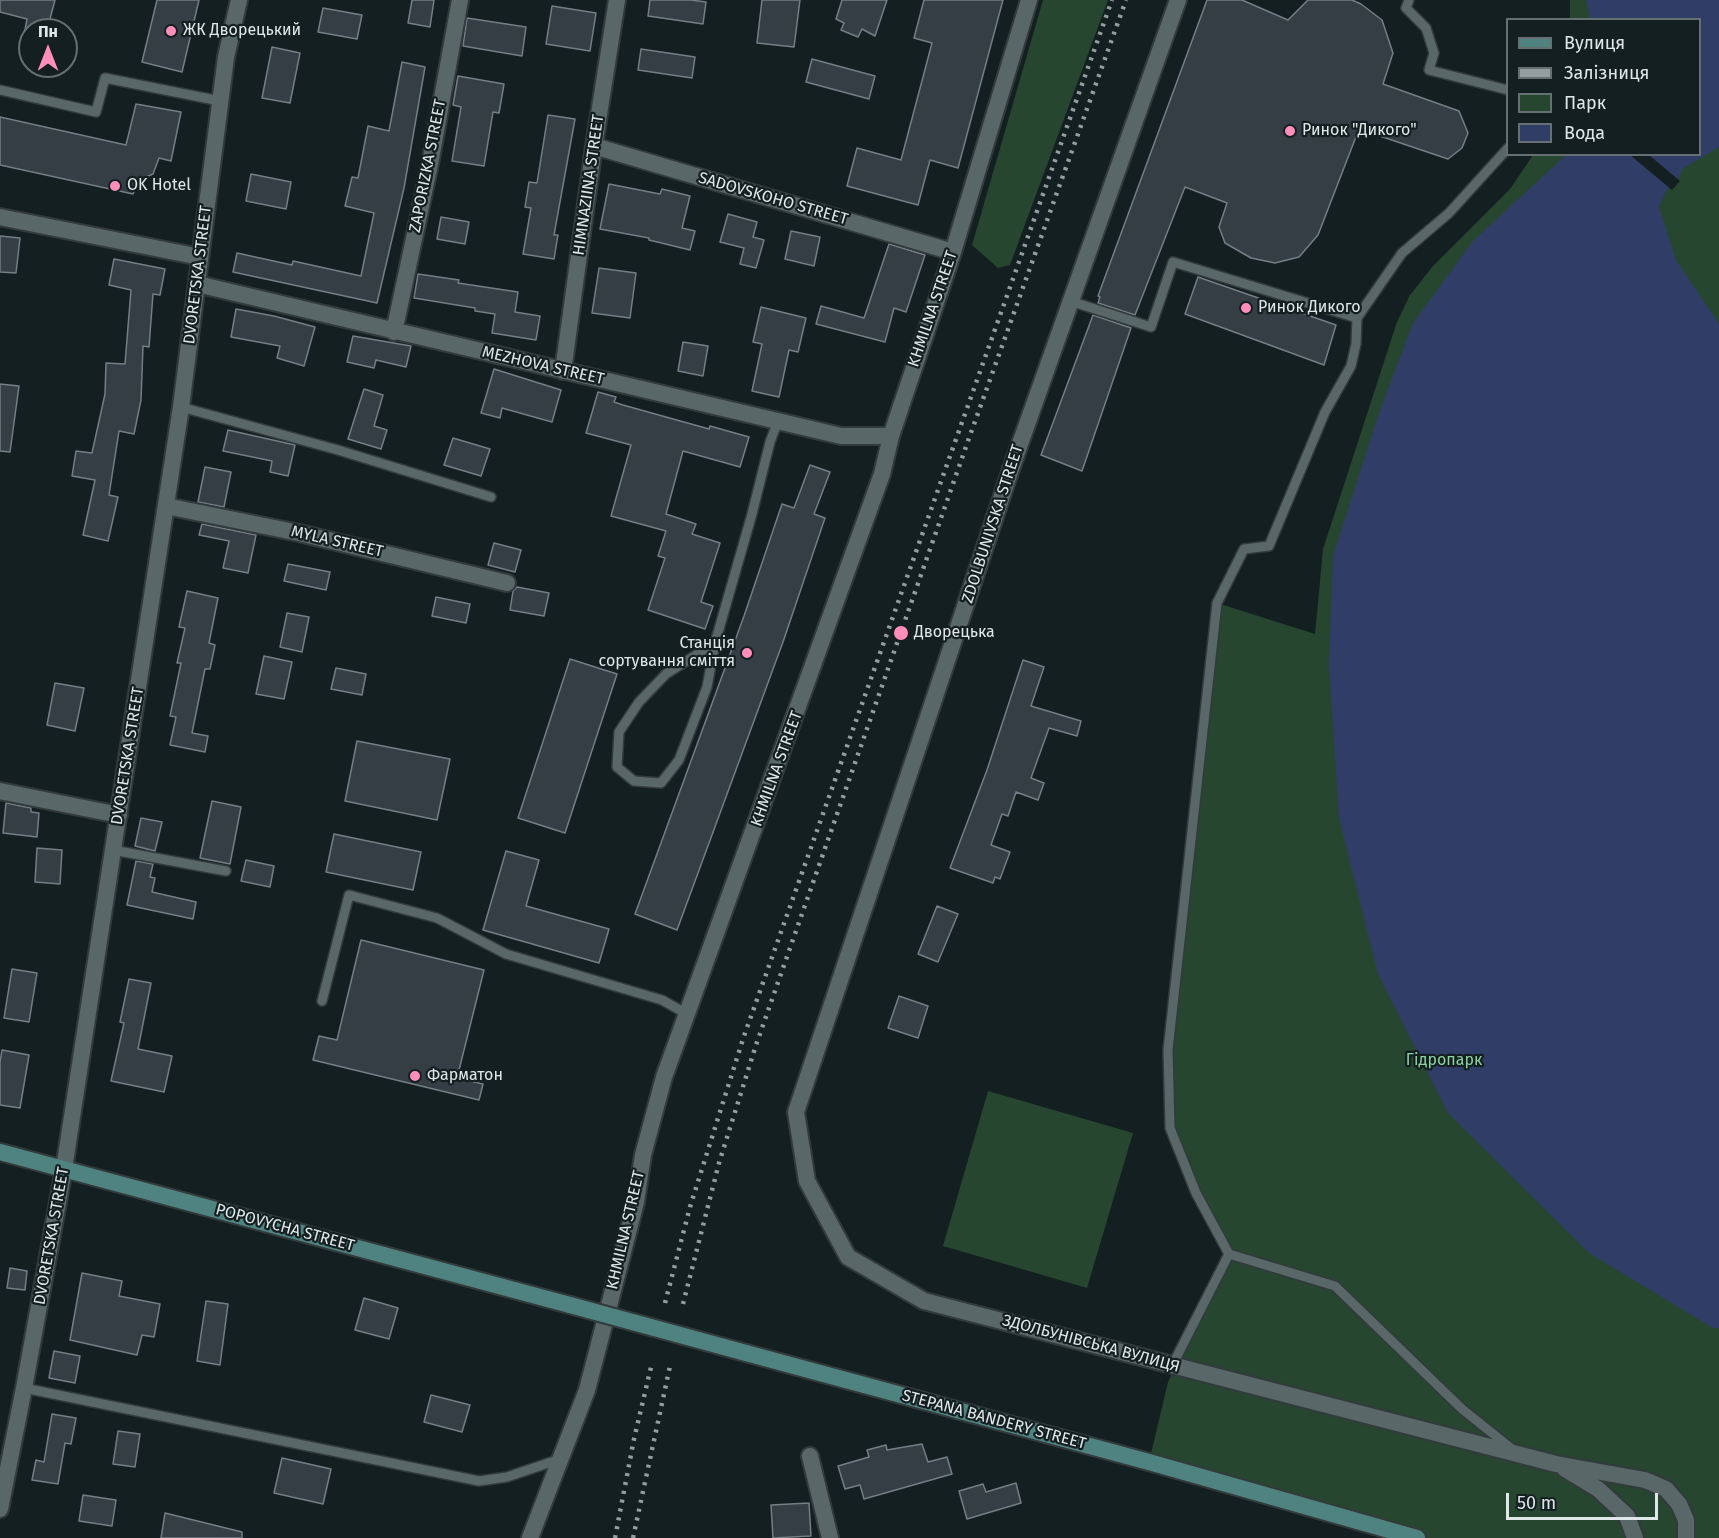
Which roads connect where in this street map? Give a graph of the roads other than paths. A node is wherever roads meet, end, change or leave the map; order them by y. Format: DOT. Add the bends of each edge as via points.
graph roads {
  1 [pos="239,0"];
  2 [pos="460,0"];
  3 [pos="617,0"];
  4 [pos="1029,0"];
  5 [pos="1178,0"];
  6 [pos="1409,0"];
  7 [pos="1506,89"];
  8 [pos="0,90"];
  9 [pos="220,101"];
  10 [pos="594,146"];
  11 [pos="1506,150"];
  12 [pos="0,217"];
  13 [pos="953,252"];
  14 [pos="200,257"];
  15 [pos="198,284"];
  16 [pos="1070,301"];
  17 [pos="1357,318"];
  18 [pos="394,332"];
  19 [pos="563,371"];
  20 [pos="181,407"];
  21 [pos="778,422"];
  22 [pos="891,436"];
  23 [pos="491,497"];
  24 [pos="166,506"];
  25 [pos="507,583"];
  26 [pos="715,643"];
  27 [pos="0,791"];
  28 [pos="119,815"];
  29 [pos="113,850"];
  30 [pos="226,872"];
  31 [pos="322,1001"];
  32 [pos="687,1014"];
  33 [pos="0,1152"];
  34 [pos="64,1169"];
  35 [pos="1229,1254"];
  36 [pos="570,1305"];
  37 [pos="1172,1365"];
  38 [pos="24,1388"];
  39 [pos="1519,1455"];
  40 [pos="810,1456"];
  41 [pos="560,1459"];
  42 [pos="1556,1464"];
  43 [pos="0,1509"];
  44 [pos="530,1538"];
  45 [pos="830,1538"];
  46 [pos="1417,1538"];
  47 [pos="1635,1538"];
  48 [pos="1686,1538"];
  1 -- 9 [label="street, DVORETSKA STREET"];
  2 -- 18 [label="street, ZAPORIZKA STREET"];
  3 -- 10 [label="street, HIMNAZIINA STREET"];
  4 -- 13 [label="street, KHMILNA STREET"];
  5 -- 16 [label="street, ZDOLBUNIVSKA STREET"];
  6 -- 7 [label="lane" via="1406,8 1426,28 1434,53 1429,70"];
  8 -- 9 [label="lane" via="96,112 105,78"];
  9 -- 14 [label="street, DVORETSKA STREET"];
  10 -- 13 [label="street, SADOVSKOHO STREET"];
  10 -- 19 [label="street, HIMNAZIINA STREET"];
  11 -- 17 [label="lane" via="1449,213 1402,253"];
  12 -- 14 [label="street"];
  13 -- 22 [label="street, KHMILNA STREET"];
  14 -- 15 [label="street, DVORETSKA STREET"];
  15 -- 18 [label="street, MEZHOVA STREET"];
  15 -- 20 [label="street, DVORETSKA STREET"];
  16 -- 17 [label="lane" via="1151,327 1173,262"];
  16 -- 37 [label="street, ZDOLBUNIVSKA STREET" via="796,1112 807,1181 848,1257 924,1301"];
  17 -- 35 [label="lane" via="1351,366 1325,412 1269,546 1244,549 1217,603 1168,1062 1170,1128 1196,1193"];
  18 -- 19 [label="street, MEZHOVA STREET"];
  19 -- 21 [label="street, MEZHOVA STREET"];
  20 -- 23 [label="lane"];
  20 -- 24 [label="street, DVORETSKA STREET"];
  21 -- 22 [label="street, MEZHOVA STREET" via="841,436"];
  21 -- 26 [label="lane"];
  22 -- 32 [label="street, KHMILNA STREET" via="878,485"];
  24 -- 25 [label="street, MYLA STREET"];
  24 -- 28 [label="street, DVORETSKA STREET"];
  26 -- 26 [label="lane" via="666,674 639,702 619,732 617,767 634,781 661,783 679,760 707,687"];
  27 -- 28 [label="street"];
  28 -- 29 [label="street, DVORETSKA STREET"];
  29 -- 30 [label="lane"];
  29 -- 34 [label="street, DVORETSKA STREET"];
  31 -- 32 [label="lane" via="349,895 437,918 506,954 662,1000"];
  32 -- 41 [label="street, KHMILNA STREET" via="646,1144 636,1202 587,1389"];
  33 -- 34 [label="main road, POPOVYCHA STREET"];
  34 -- 36 [label="main road, POPOVYCHA STREET"];
  34 -- 38 [label="street, DVORETSKA STREET"];
  35 -- 37 [label="lane"];
  35 -- 39 [label="lane" via="1335,1286 1462,1410"];
  36 -- 46 [label="main road, STEPANA BANDERY STREET, bridge"];
  37 -- 39 [label="street, ЗДОЛБУНІВСЬКА ВУЛИЦЯ"];
  38 -- 41 [label="lane" via="479,1480 507,1478"];
  38 -- 43 [label="street, DVORETSKA STREET"];
  39 -- 42 [label="street, ЗДОЛБУНІВСЬКА ВУЛИЦЯ"];
  40 -- 45 [label="street"];
  41 -- 44 [label="street, KHMILNA STREET"];
  42 -- 47 [label="street, ЗДОЛБУНІВСЬКА ВУЛИЦЯ" via="1598,1489 1627,1516"];
  42 -- 48 [label="street, ЗДОЛБУНІВСЬКА ВУЛИЦЯ" via="1645,1480 1666,1489 1686,1520"];
}
